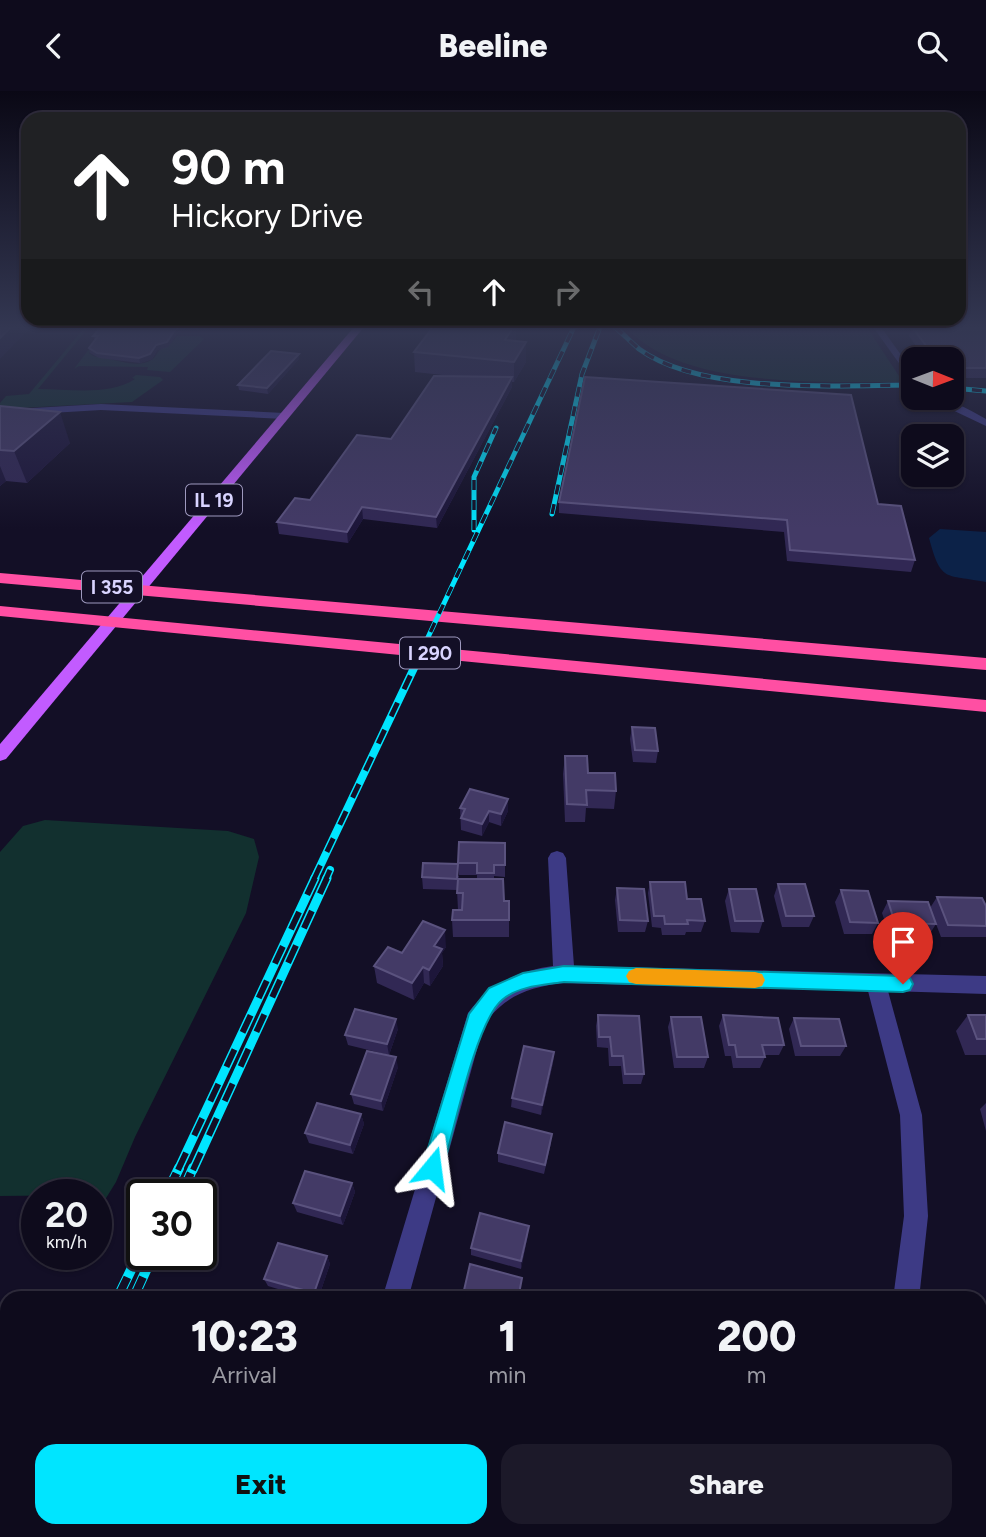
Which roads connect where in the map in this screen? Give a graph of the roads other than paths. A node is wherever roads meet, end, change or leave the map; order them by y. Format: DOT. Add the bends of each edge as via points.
graph roads {
  1 [pos="302,394"];
  2 [pos="962,410"];
  3 [pos="0,413"];
  4 [pos="284,416"];
  5 [pos="986,423"];
  6 [pos="0,566"];
  7 [pos="0,578"];
  8 [pos="225,596"];
  9 [pos="0,611"];
  10 [pos="986,664"];
  11 [pos="861,694"];
  12 [pos="986,706"];
  13 [pos="986,714"];
  14 [pos="0,755"];
  15 [pos="558,858"];
  16 [pos="564,974"];
  17 [pos="876,984"];
  18 [pos="986,985"];
  19 [pos="397,1291"];
  20 [pos="907,1291"];
  1 -- 4 [label="main road, IL 19"];
  2 -- 5 [label="street"];
  3 -- 4 [label="street" via="101,407"];
  4 -- 14 [label="main road, IL 19"];
  6 -- 8 [label="highway, I 290"];
  7 -- 8 [label="highway, I 355"];
  8 -- 10 [label="highway, I 290"];
  9 -- 11 [label="highway, I 290"];
  11 -- 12 [label="highway, I 290"];
  11 -- 13 [label="highway"];
  15 -- 16 [label="street"];
  16 -- 17 [label="street"];
  16 -- 19 [label="street" via="533,978 507,988 486,1004 475,1020"];
  17 -- 18 [label="street"];
  17 -- 20 [label="street" via="911,1115 916,1216"];
}
